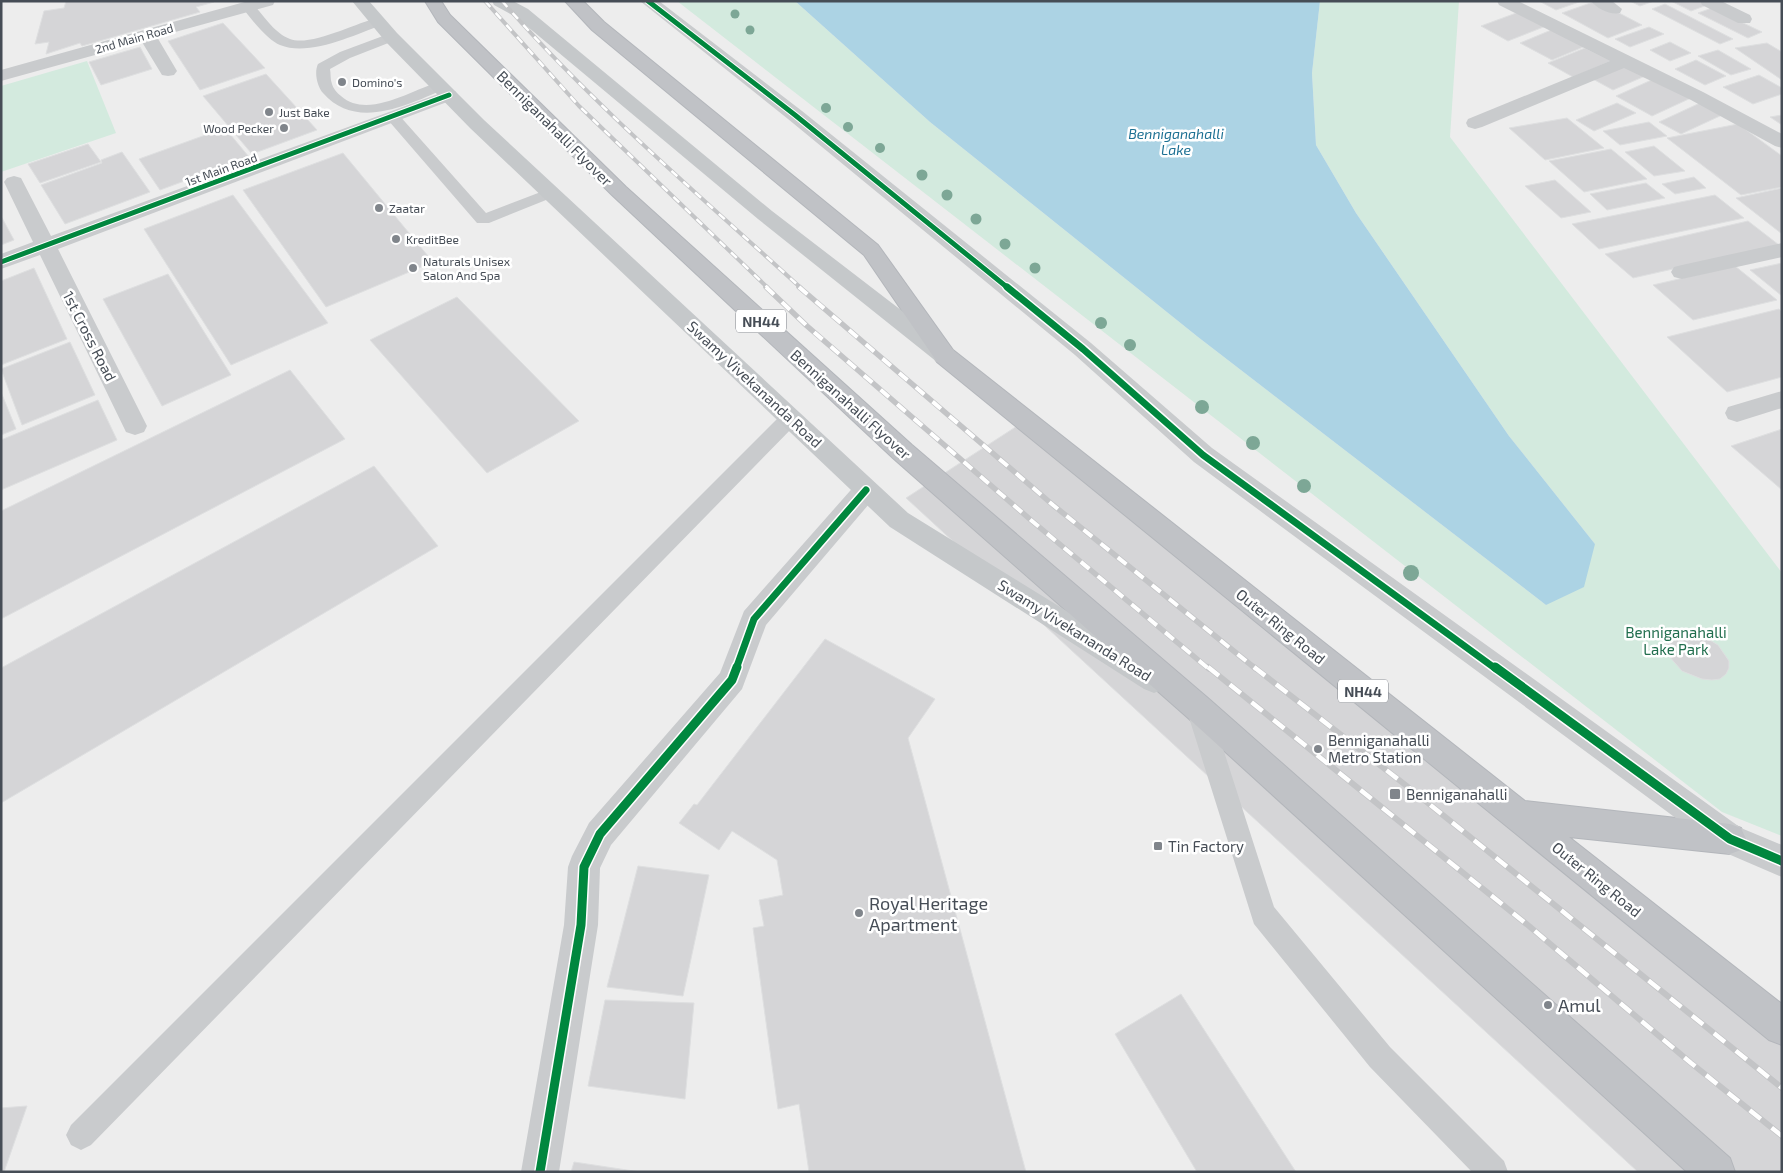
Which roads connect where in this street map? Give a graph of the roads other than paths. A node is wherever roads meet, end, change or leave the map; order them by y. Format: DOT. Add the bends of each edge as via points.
graph roads {
  1 [pos="267,1"];
  2 [pos="360,1"];
  3 [pos="433,1"];
  4 [pos="500,1"];
  5 [pos="573,1"];
  6 [pos="648,1"];
  7 [pos="1505,1"];
  8 [pos="1599,1"];
  9 [pos="1708,1"];
  10 [pos="248,7"];
  11 [pos="1614,9"];
  12 [pos="1744,19"];
  13 [pos="384,29"];
  14 [pos="146,34"];
  15 [pos="1624,61"];
  16 [pos="168,71"];
  17 [pos="1,76"];
  18 [pos="444,90"];
  19 [pos="393,117"];
  20 [pos="1475,123"];
  21 [pos="1782,142"];
  22 [pos="14,182"];
  23 [pos="551,193"];
  24 [pos="45,246"];
  25 [pos="1782,250"];
  26 [pos="1,262"];
  27 [pos="1682,272"];
  28 [pos="945,356"];
  29 [pos="1782,399"];
  30 [pos="1738,413"];
  31 [pos="791,417"];
  32 [pos="135,426"];
  33 [pos="866,490"];
  34 [pos="1198,708"];
  35 [pos="1520,816"];
  36 [pos="1730,839"];
  37 [pos="1782,862"];
  38 [pos="1782,1027"];
  39 [pos="81,1135"];
  40 [pos="540,1172"];
  41 [pos="1493,1172"];
  42 [pos="1716,1172"];
  1 -- 10 [label="street, 2nd Main Road"];
  2 -- 13 [label="main road, Swamy Vivekananda Road"];
  3 -- 34 [label="highway, Benniganahalli Flyover / NH44" via="444,18 619,191 903,452"];
  4 -- 28 [label="main road" via="522,13 765,215"];
  5 -- 28 [label="highway, NH44" via="598,26 870,250"];
  6 -- 36 [label="street" via="795,115 1083,349 1203,456"];
  7 -- 15 [label="street"];
  8 -- 11 [label="street"];
  9 -- 12 [label="street"];
  10 -- 13 [label="lane" via="284,42 303,44"];
  10 -- 14 [label="street, 2nd Main Road"];
  13 -- 18 [label="main road, Swamy Vivekananda Road"];
  13 -- 18 [label="lane" via="323,67 324,87 339,102 358,108 382,108"];
  14 -- 16 [label="street"];
  14 -- 17 [label="street, 2nd Main Road"];
  15 -- 20 [label="street"];
  15 -- 21 [label="street"];
  18 -- 19 [label="street, 1st Main Road"];
  18 -- 23 [label="main road, Swamy Vivekananda Road"];
  19 -- 23 [label="lane" via="483,220"];
  19 -- 24 [label="street, 1st Main Road"];
  22 -- 24 [label="street, 1st Cross Road"];
  23 -- 31 [label="main road, Swamy Vivekananda Road"];
  24 -- 26 [label="street, 1st Main Road"];
  24 -- 32 [label="street, 1st Cross Road"];
  25 -- 27 [label="street"];
  28 -- 35 [label="highway, Outer Ring Road / NH44"];
  29 -- 30 [label="street"];
  31 -- 33 [label="main road, Swamy Vivekananda Road"];
  31 -- 39 [label="lane"];
  33 -- 34 [label="main road, Swamy Vivekananda Road" via="899,520"];
  33 -- 40 [label="street" via="754,619 732,680 600,834 584,867 582,925"];
  34 -- 41 [label="lane" via="1263,915 1380,1057"];
  34 -- 42 [label="highway, NH44"];
  35 -- 36 [label="highway"];
  35 -- 38 [label="highway, Outer Ring Road / NH44"];
  36 -- 37 [label="street"];
}
